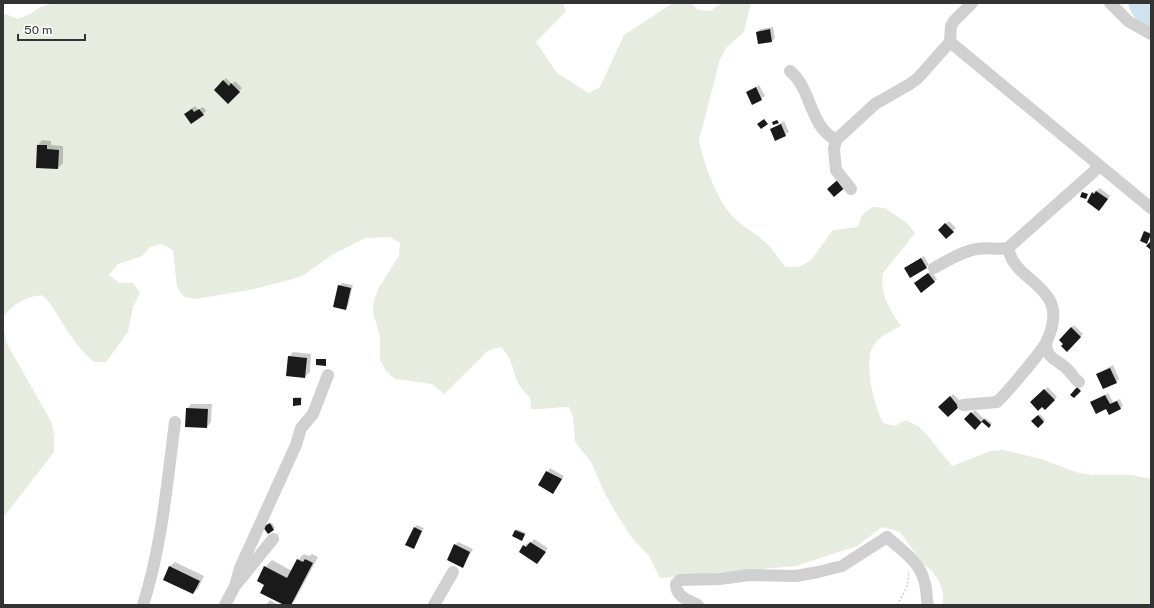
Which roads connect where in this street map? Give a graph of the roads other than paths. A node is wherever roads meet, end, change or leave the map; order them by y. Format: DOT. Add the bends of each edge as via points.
graph roads {
  1 [pos="972,3"];
  2 [pos="1110,3"];
  3 [pos="1151,34"];
  4 [pos="950,42"];
  5 [pos="790,71"];
  6 [pos="836,140"];
  7 [pos="1100,166"];
  8 [pos="851,188"];
  9 [pos="1151,208"];
  10 [pos="1008,248"];
  11 [pos="934,268"];
  12 [pos="1046,343"];
  13 [pos="328,375"];
  14 [pos="1079,382"];
  15 [pos="963,406"];
  16 [pos="175,422"];
  17 [pos="274,539"];
  18 [pos="453,572"];
  19 [pos="234,586"];
  20 [pos="143,605"];
  21 [pos="225,605"];
  22 [pos="434,605"];
  23 [pos="698,605"];
  24 [pos="928,605"];
  1 -- 4 [label="street" via="951,26"];
  2 -- 3 [label="street" via="1128,21"];
  4 -- 6 [label="street" via="918,78 867,110"];
  4 -- 7 [label="street"];
  5 -- 6 [label="street" via="801,86 820,125"];
  6 -- 8 [label="street" via="836,170"];
  7 -- 9 [label="street"];
  7 -- 10 [label="street"];
  10 -- 11 [label="street" via="970,251"];
  10 -- 12 [label="street" via="1013,264 1049,298 1053,306 1054,313"];
  12 -- 14 [label="street" via="1049,356 1069,370"];
  12 -- 15 [label="street" via="997,402"];
  13 -- 19 [label="street" via="313,414 301,428 296,445"];
  16 -- 20 [label="street" via="164,505"];
  17 -- 19 [label="street"];
  18 -- 22 [label="street"];
  19 -- 21 [label="street"];
  23 -- 24 [label="street" via="680,596 676,590 676,584 680,580 749,575 796,576 818,572 842,566 887,538 919,567 925,580"];
}
